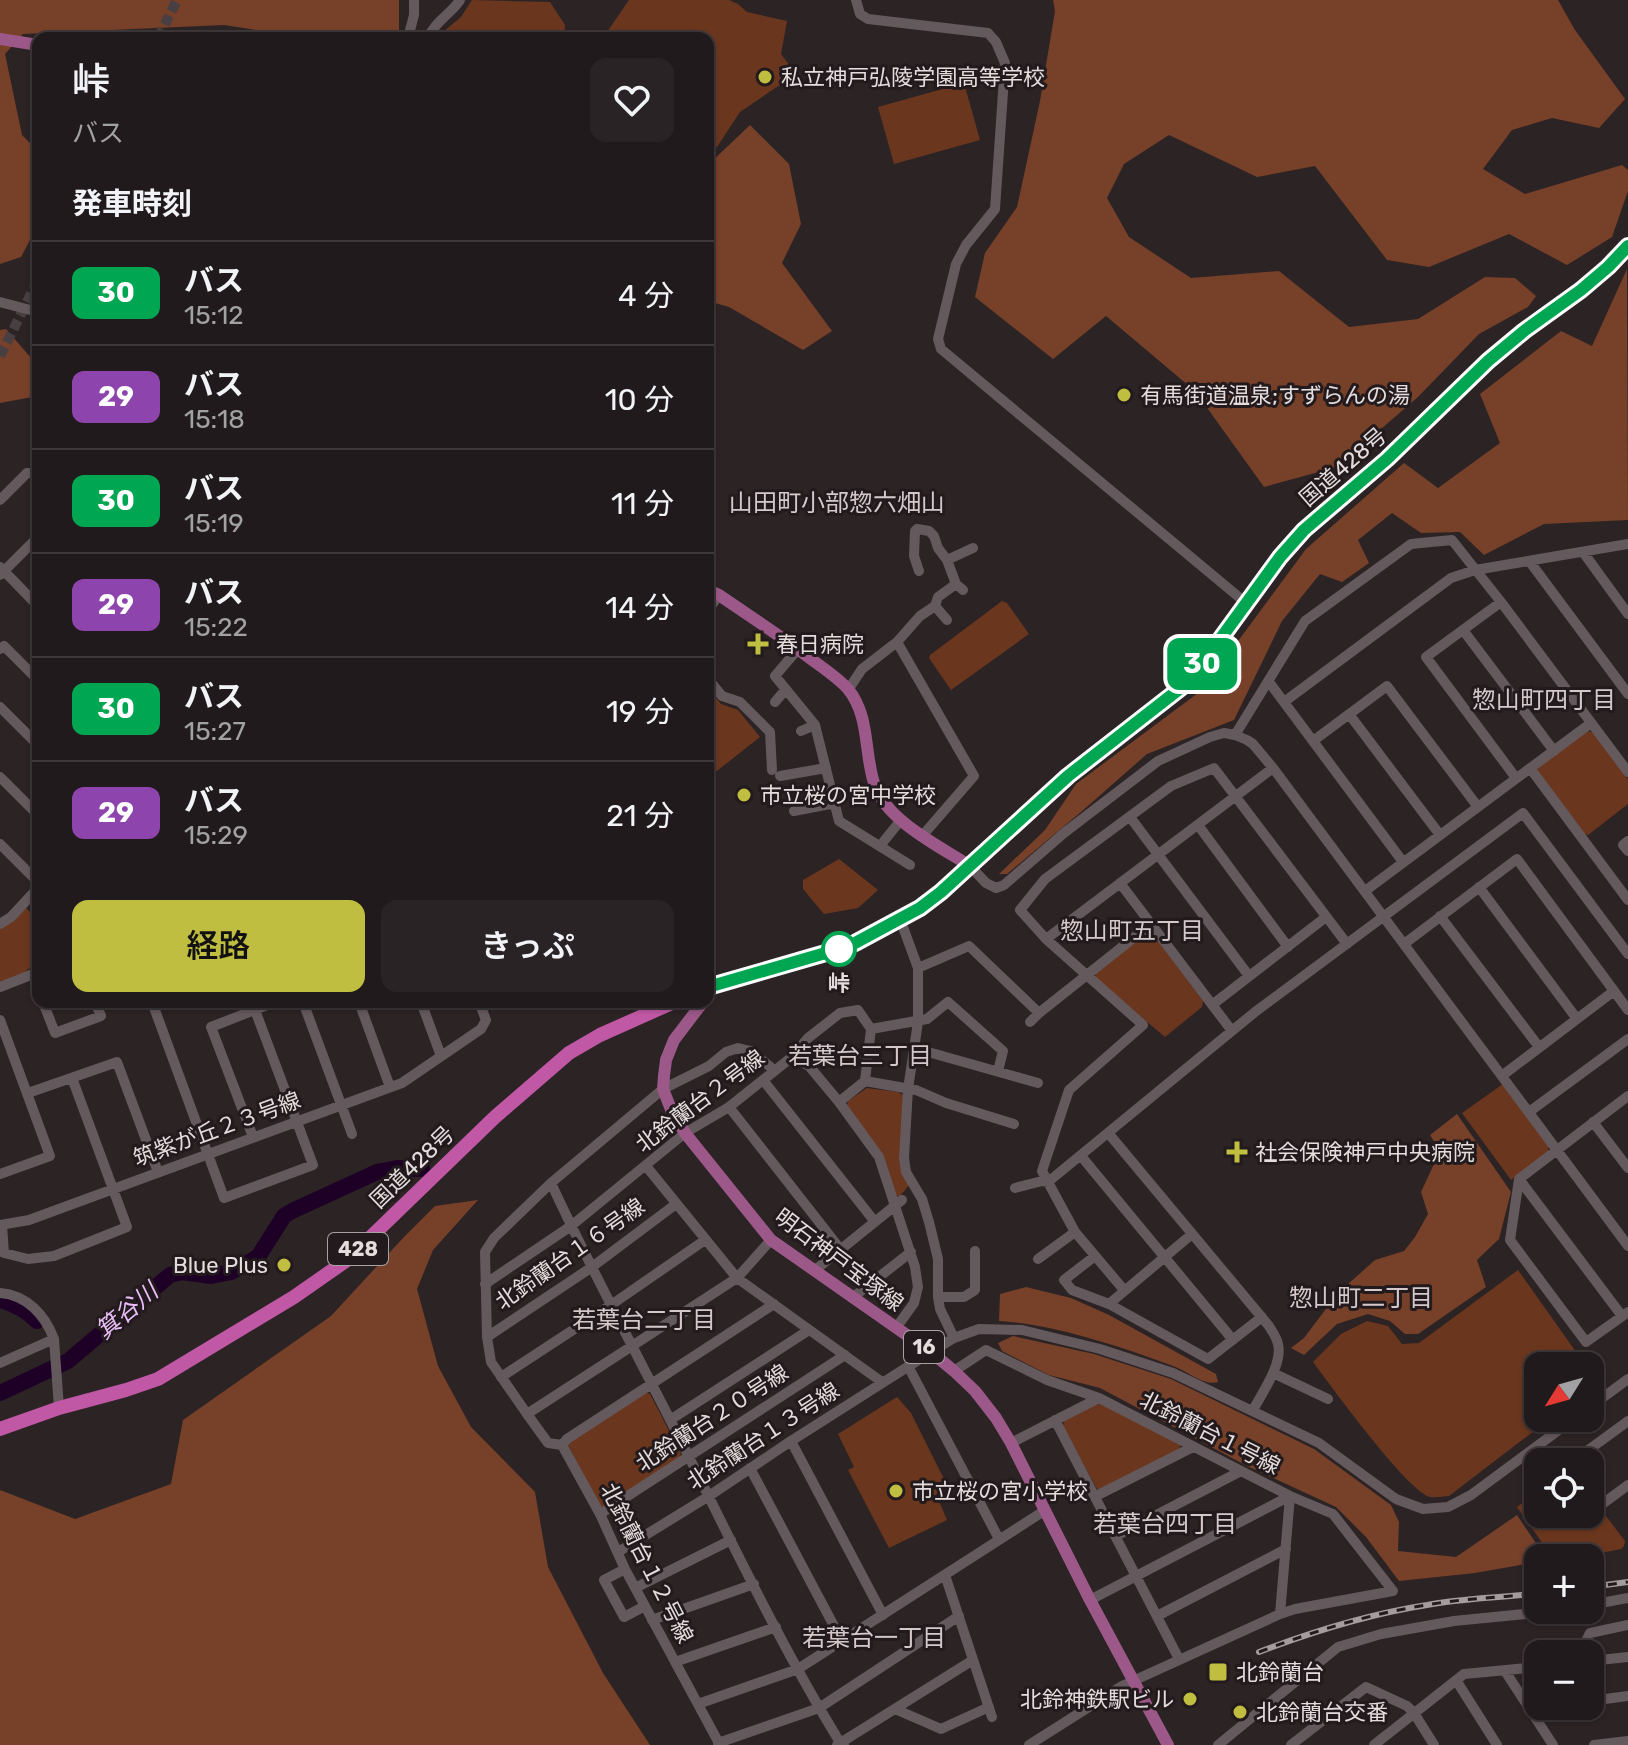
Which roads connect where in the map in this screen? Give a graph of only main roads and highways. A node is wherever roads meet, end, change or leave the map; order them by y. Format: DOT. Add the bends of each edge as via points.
graph roads {
  1 [pos="0,39"];
  2 [pos="32,44"];
  3 [pos="1628,246"];
  4 [pos="714,592"];
  5 [pos="970,866"];
  6 [pos="714,988"];
  7 [pos="661,1008"];
  8 [pos="698,1008"];
  9 [pos="0,1429"];
  10 [pos="1168,1745"];
  1 -- 2 [label="main road"];
  3 -- 5 [label="highway, 国道428号" via="1581,290 1488,361 1304,530 1182,687 1068,776"];
  4 -- 5 [label="main road" via="848,690 859,708 874,785 884,803 900,821"];
  5 -- 6 [label="highway, 国道428号" via="900,919 836,950"];
  7 -- 9 [label="highway, 国道428号 / 428" via="569,1053 347,1260 294,1297 158,1379"];
  8 -- 10 [label="main road, 明石神戸宝塚線 / 16" via="666,1060 663,1089 685,1133 771,1240 931,1352 975,1391 1011,1443"];
}
